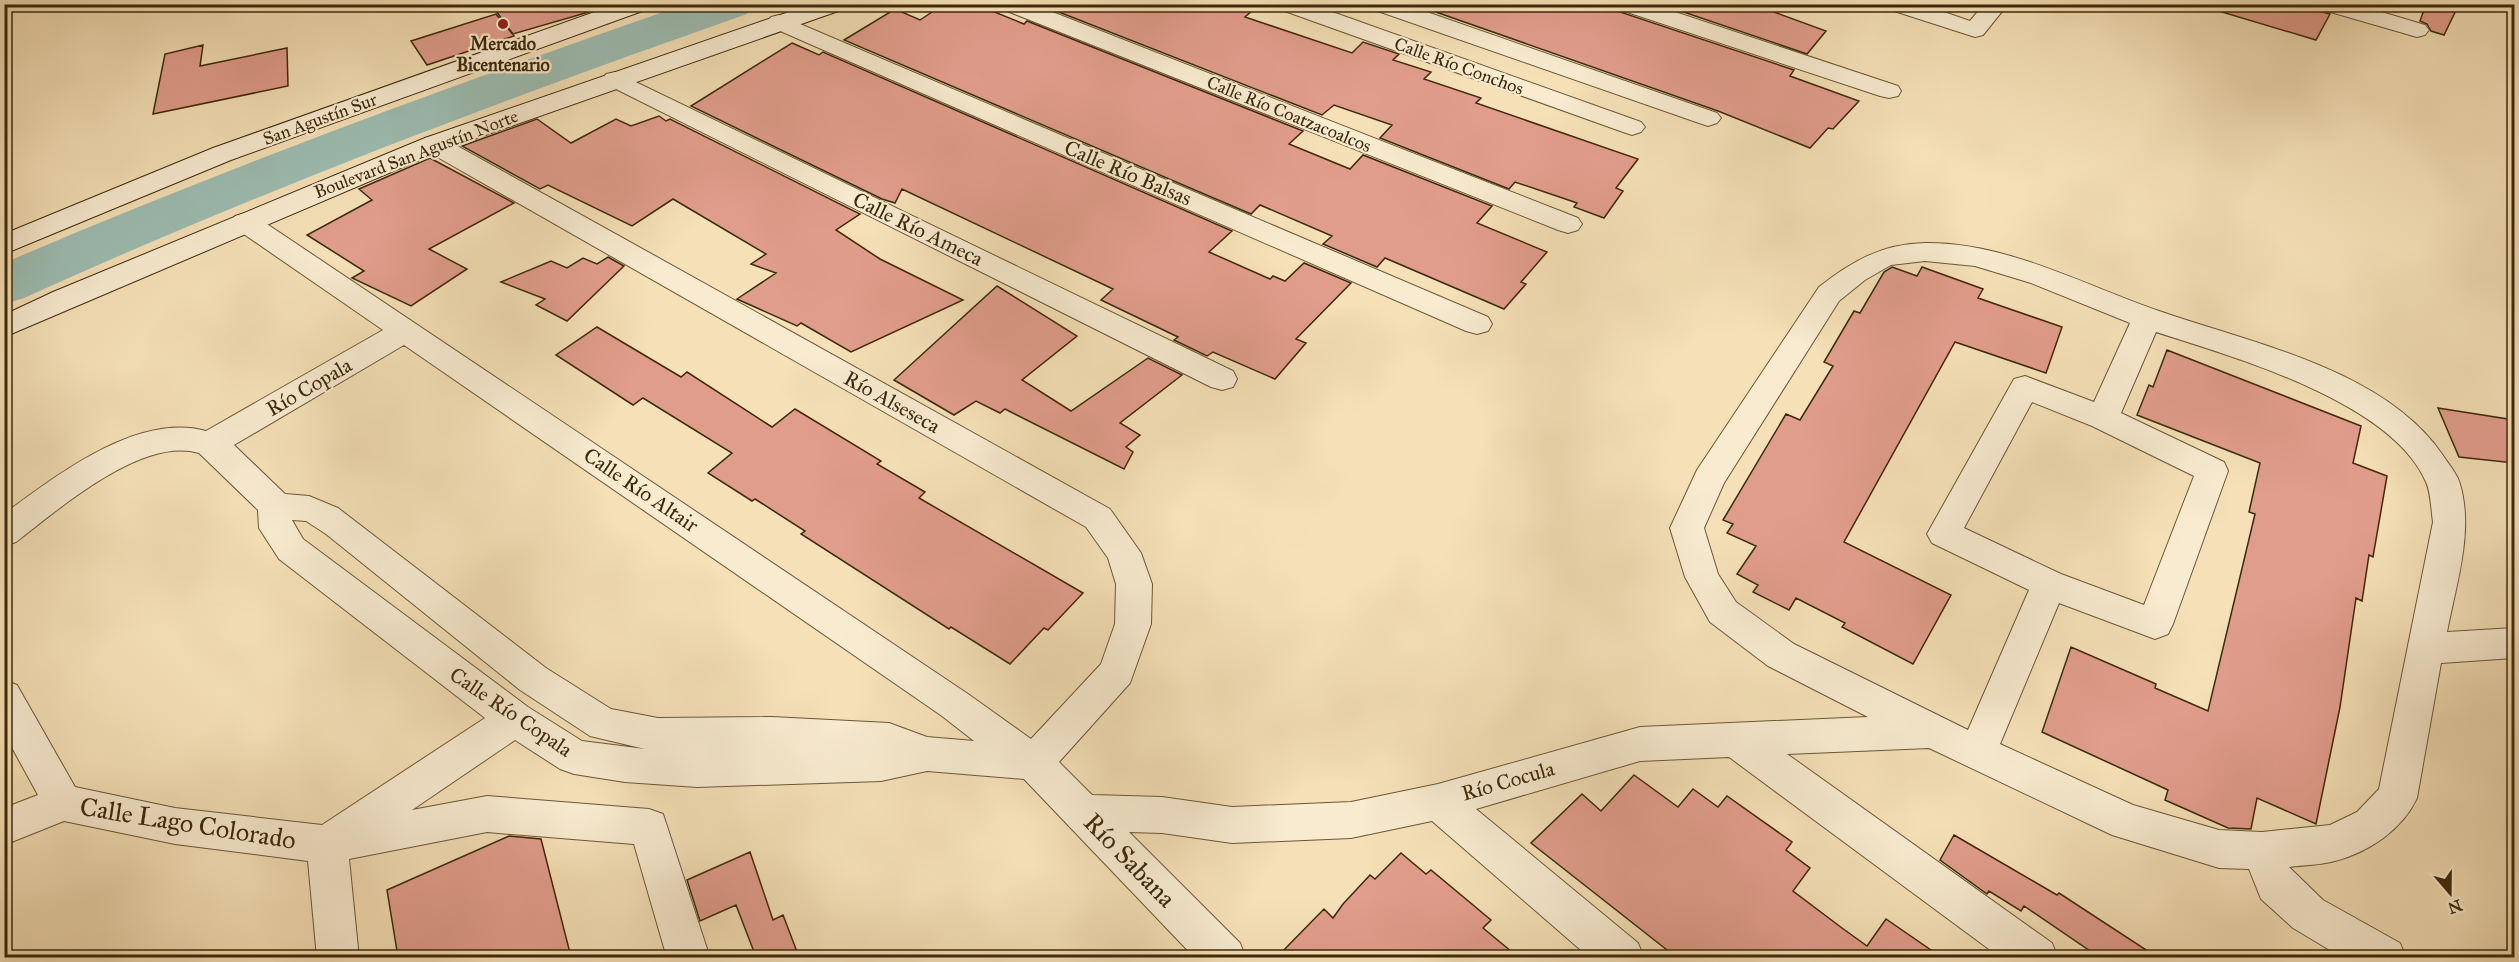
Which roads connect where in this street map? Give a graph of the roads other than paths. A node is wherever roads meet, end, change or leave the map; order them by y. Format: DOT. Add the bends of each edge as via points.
graph roads {
  1 [pos="640,4"];
  2 [pos="836,4"];
  3 [pos="1010,4"];
  4 [pos="1287,4"];
  5 [pos="1380,4"];
  6 [pos="1626,4"];
  7 [pos="1896,4"];
  8 [pos="1996,4"];
  9 [pos="2328,4"];
  10 [pos="779,22"];
  11 [pos="2417,30"];
  12 [pos="615,79"];
  13 [pos="1889,91"];
  14 [pos="1708,118"];
  15 [pos="1632,127"];
  16 [pos="434,144"];
  17 [pos="245,222"];
  18 [pos="1569,224"];
  19 [pos="4,245"];
  20 [pos="2147,318"];
  21 [pos="1477,324"];
  22 [pos="4,327"];
  23 [pos="407,330"];
  24 [pos="1222,379"];
  25 [pos="2103,418"];
  26 [pos="210,444"];
  27 [pos="274,504"];
  28 [pos="4,533"];
  29 [pos="2049,584"];
  30 [pos="2514,643"];
  31 [pos="2425,650"];
  32 [pos="4,696"];
  33 [pos="515,719"];
  34 [pos="1932,731"];
  35 [pos="1735,739"];
  36 [pos="1978,751"];
  37 [pos="927,754"];
  38 [pos="1034,763"];
  39 [pos="1438,802"];
  40 [pos="63,803"];
  41 [pos="1084,813"];
  42 [pos="4,827"];
  43 [pos="327,844"];
  44 [pos="2262,851"];
  45 [pos="338,957"];
  46 [pos="689,957"];
  47 [pos="1225,957"];
  48 [pos="1623,957"];
  49 [pos="2037,957"];
  50 [pos="2385,957"];
  1 -- 19 [label="street, San Agustín Sur" via="222,154"];
  2 -- 10 [label="street, Boulevard San Agustín Norte"];
  3 -- 18 [label="street, Calle Río Coatzacoalcos"];
  4 -- 15 [label="street, Calle Río Conchos"];
  5 -- 14 [label="street, Calle Río Conchos"];
  6 -- 13 [label="street"];
  7 -- 8 [label="street" via="1975,30"];
  9 -- 11 [label="street"];
  10 -- 12 [label="street, Boulevard San Agustín Norte"];
  10 -- 21 [label="street, Calle Río Balsas"];
  12 -- 16 [label="street, Boulevard San Agustín Norte"];
  12 -- 24 [label="street, Calle Río Ameca"];
  16 -- 17 [label="street, Boulevard San Agustín Norte"];
  16 -- 38 [label="street, Río Alseseca" via="1098,518 1124,552 1134,584 1132,624 1117,672"];
  17 -- 22 [label="street, Boulevard San Agustín Norte"];
  17 -- 23 [label="street, Calle Río Altair"];
  20 -- 25 [label="street"];
  20 -- 31 [label="street" via="2325,380 2415,440 2442,480 2450,522"];
  20 -- 34 [label="street" via="2041,276 1976,257 1925,252 1884,257 1854,273 1829,294 1709,479 1687,528 1702,577 1723,612 1781,655"];
  23 -- 26 [label="street, Río Copala"];
  23 -- 38 [label="street, Calle Río Altair"];
  25 -- 29 [label="street" via="2025,387 1944,534"];
  25 -- 29 [label="street" via="2212,471 2155,624"];
  26 -- 27 [label="street"];
  26 -- 28 [label="street" via="183,436 146,443 51,498"];
  27 -- 33 [label="street, Calle Río Copala" via="276,528 291,549"];
  27 -- 37 [label="street, Calle Río Copala" via="314,510 338,525 533,679 603,724 658,735 772,734 889,740"];
  29 -- 36 [label="street"];
  30 -- 31 [label="street"];
  31 -- 44 [label="street" via="2397,798 2371,825 2334,843"];
  32 -- 40 [label="street, Calle Lago Colorado"];
  33 -- 37 [label="street, Calle Río Copala" via="574,757 625,765 697,770 881,765"];
  33 -- 43 [label="street"];
  34 -- 35 [label="street, Río Cocula"];
  34 -- 36 [label="street"];
  35 -- 39 [label="street, Río Cocula" via="1640,744"];
  35 -- 49 [label="street"];
  36 -- 44 [label="street" via="2127,822 2219,849"];
  37 -- 38 [label="street, Calle Río Copala"];
  38 -- 41 [label="street, Río Sabana"];
  39 -- 41 [label="street, Río Cocula" via="1351,820 1233,825 1162,814"];
  39 -- 48 [label="street"];
  40 -- 42 [label="street"];
  40 -- 43 [label="street, Calle Lago Colorado" via="175,826"];
  41 -- 47 [label="street, Río Sabana"];
  43 -- 45 [label="street"];
  43 -- 46 [label="street, Calle Lago Colorado" via="487,814 649,827"];
  44 -- 50 [label="street" via="2276,885 2308,914"];
}
